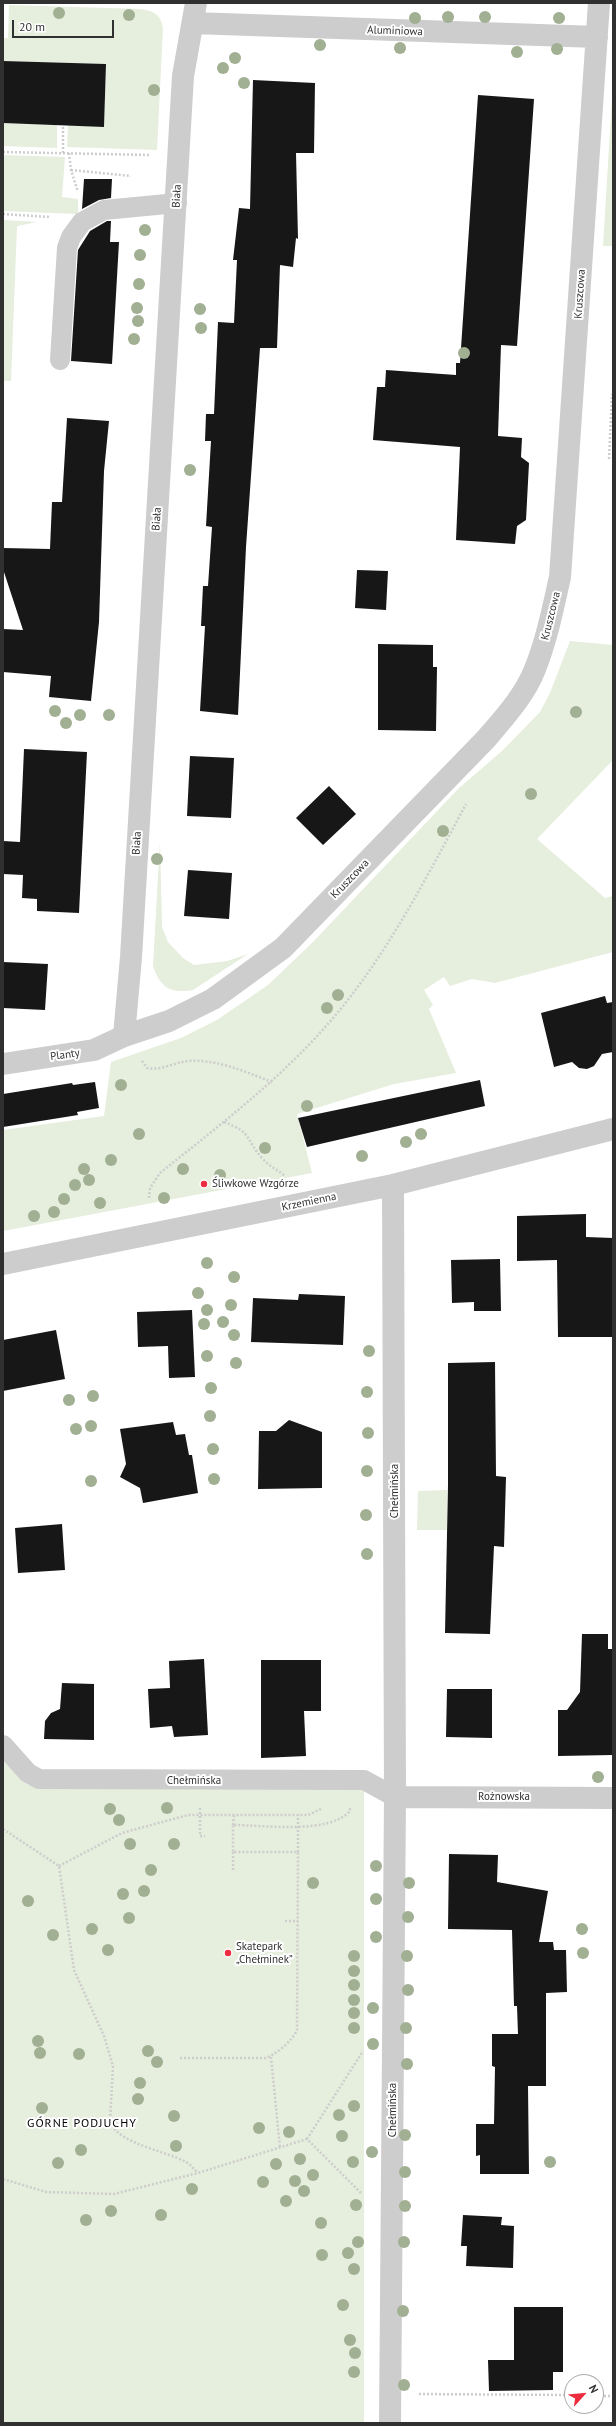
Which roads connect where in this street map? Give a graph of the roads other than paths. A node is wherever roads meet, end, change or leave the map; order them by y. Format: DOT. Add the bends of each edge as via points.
graph roads {
  1 [pos="599,3"];
  2 [pos="194,13"];
  3 [pos="597,37"];
  4 [pos="177,203"];
  5 [pos="60,360"];
  6 [pos="124,1036"];
  7 [pos="3,1064"];
  8 [pos="613,1129"];
  9 [pos="394,1185"];
  10 [pos="3,1264"];
  11 [pos="3,1745"];
  12 [pos="395,1797"];
  13 [pos="613,1798"];
  14 [pos="390,2423"];
  1 -- 3 [label="street, Kruszcowa"];
  2 -- 3 [label="street, Aluminiowa"];
  2 -- 4 [label="street, Biała" via="183,76"];
  3 -- 6 [label="street, Kruszcowa" via="560,577 548,632 535,670 510,711 486,739 283,948 213,999 169,1021"];
  4 -- 5 [label="lane" via="104,210 84,221 71,237 68,248"];
  4 -- 6 [label="street, Biała"];
  6 -- 7 [label="street, Planty" via="94,1050"];
  8 -- 9 [label="street, Krzemienna"];
  9 -- 10 [label="street, Krzemienna"];
  9 -- 12 [label="street, Chełmińska"];
  11 -- 12 [label="lane, Chełmińska" via="28,1773 39,1779 364,1780"];
  12 -- 13 [label="street, Rożnowska"];
  12 -- 14 [label="street, Chełmińska"];
}
